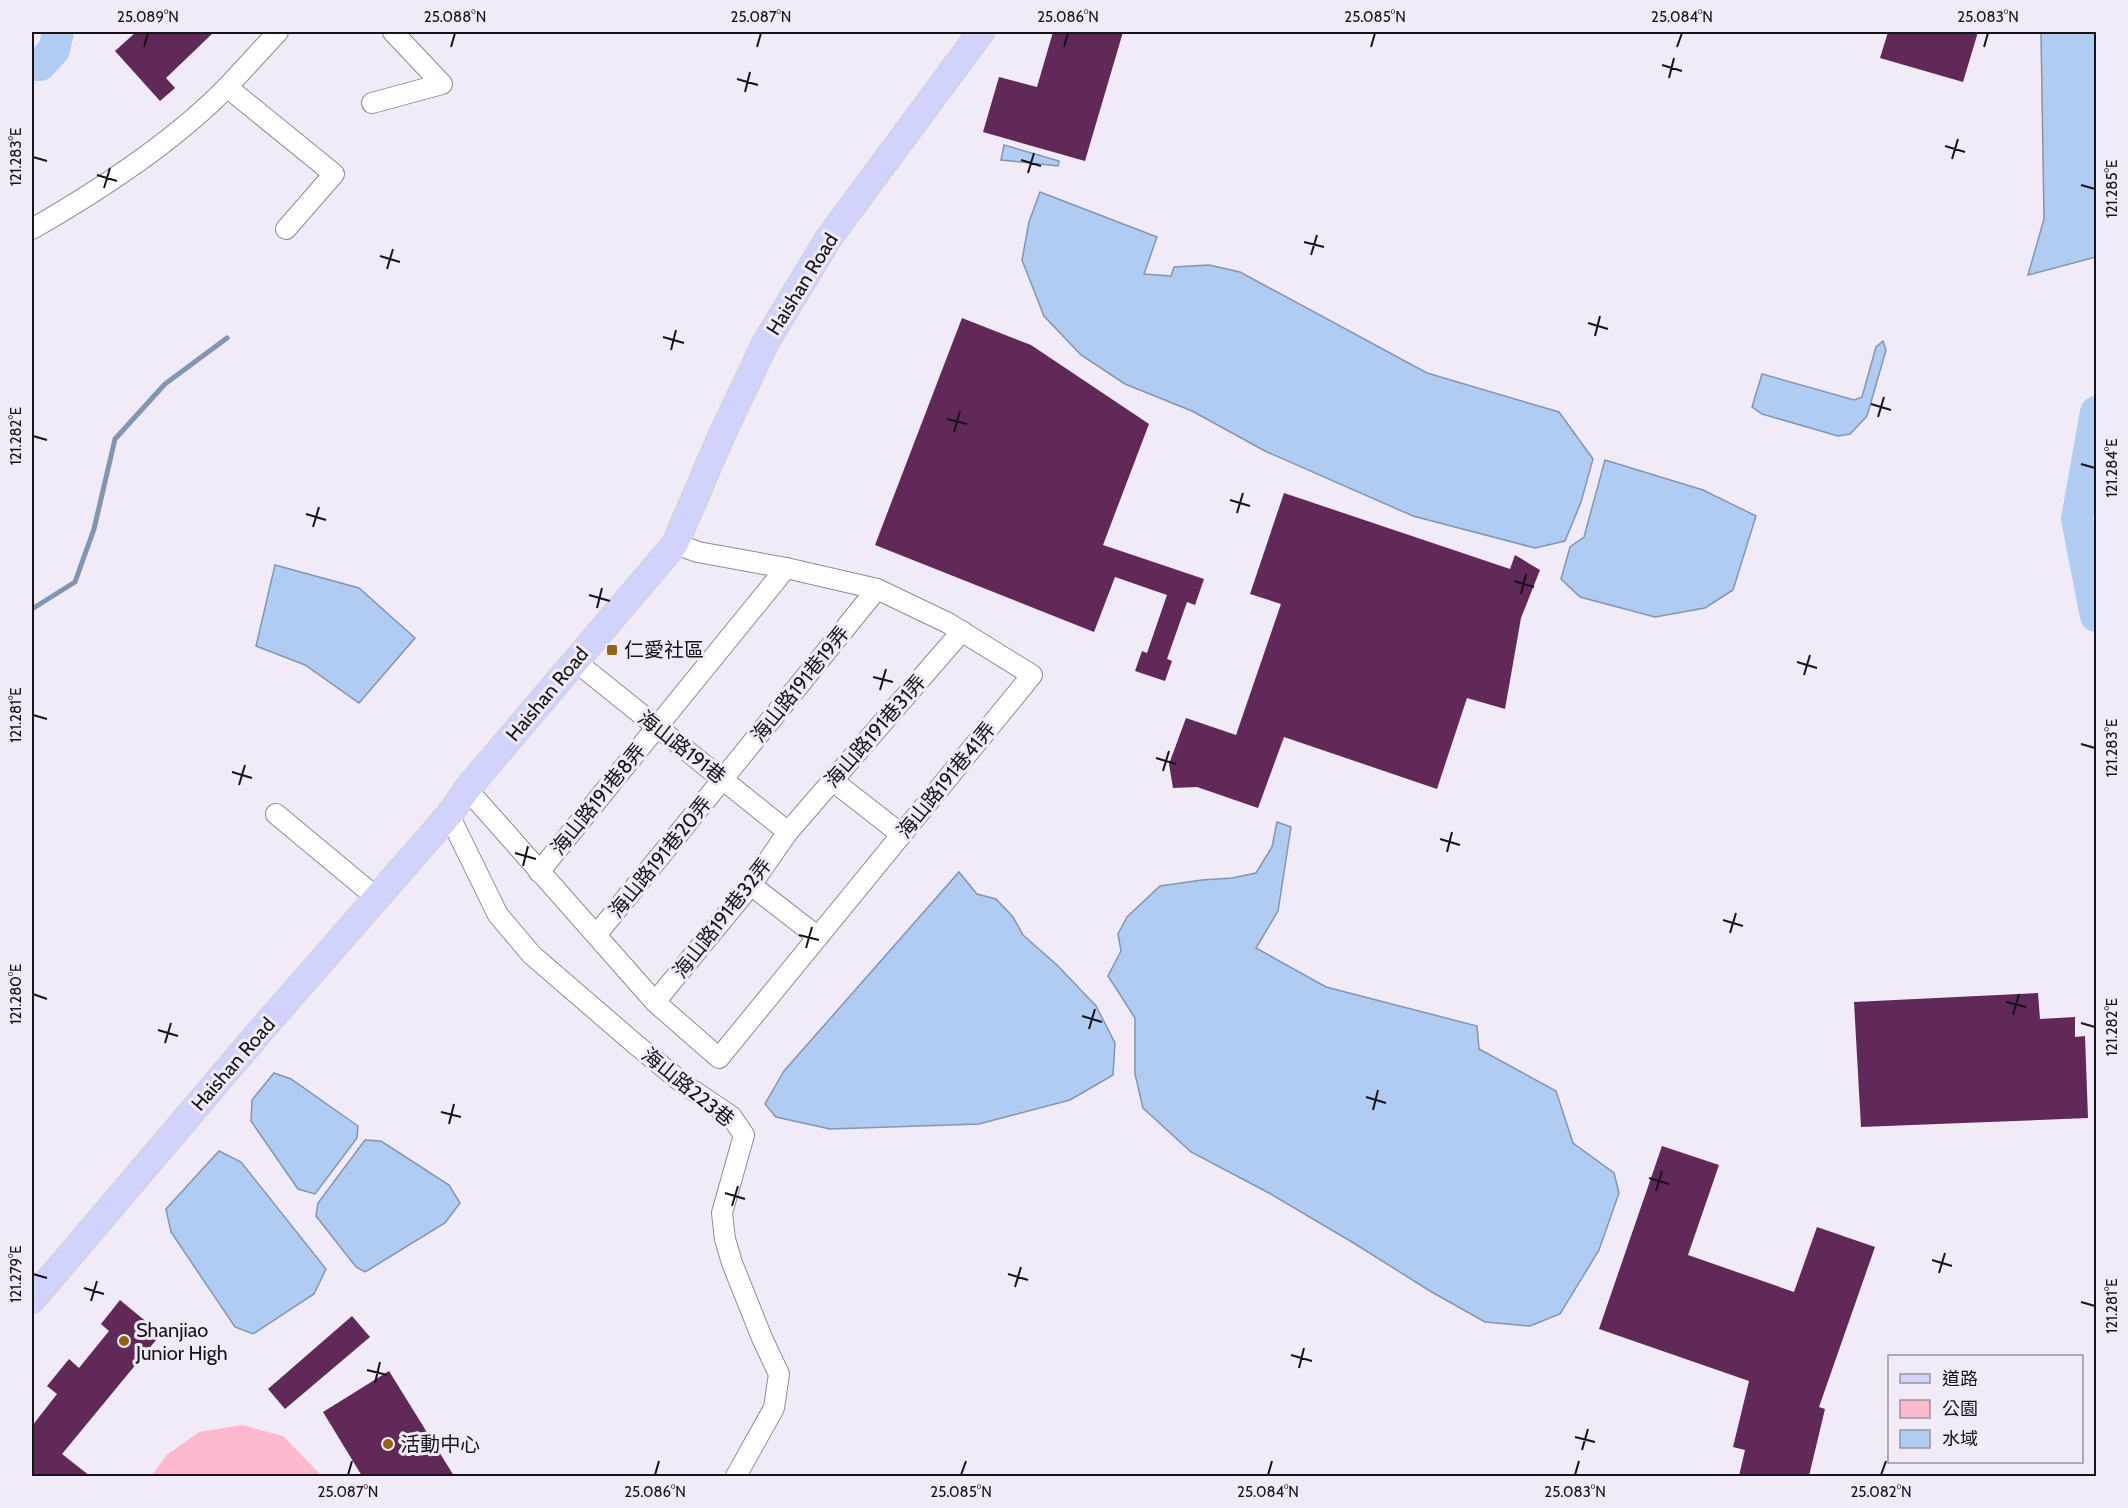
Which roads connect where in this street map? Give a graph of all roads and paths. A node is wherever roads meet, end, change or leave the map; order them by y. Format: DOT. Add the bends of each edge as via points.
graph roads {
  1 [pos="278,32"];
  2 [pos="393,32"];
  3 [pos="981,32"];
  4 [pos="227,87"];
  5 [pos="372,103"];
  6 [pos="32,229"];
  7 [pos="286,229"];
  8 [pos="675,544"];
  9 [pos="786,567"];
  10 [pos="877,589"];
  11 [pos="962,631"];
  12 [pos="575,661"];
  13 [pos="657,727"];
  14 [pos="723,780"];
  15 [pos="833,781"];
  16 [pos="467,789"];
  17 [pos="276,814"];
  18 [pos="449,815"];
  19 [pos="788,832"];
  20 [pos="901,834"];
  21 [pos="539,872"];
  22 [pos="751,885"];
  23 [pos="377,898"];
  24 [pos="597,934"];
  25 [pos="818,937"];
  26 [pos="655,1002"];
  27 [pos="32,1300"];
  28 [pos="736,1476"];
  1 -- 4 [label="street"];
  2 -- 5 [label="street" via="442,84"];
  3 -- 8 [label="main road, Haishan Road" via="828,239 771,333"];
  4 -- 6 [label="street" via="131,166"];
  4 -- 7 [label="street" via="334,174"];
  8 -- 9 [label="street" via="698,552"];
  8 -- 12 [label="main road, Haishan Road"];
  9 -- 10 [label="street"];
  9 -- 13 [label="street, 海山路191巷8弄"];
  10 -- 11 [label="street"];
  10 -- 14 [label="street, 海山路191巷19弄"];
  11 -- 15 [label="street, 海山路191巷31弄"];
  11 -- 20 [label="street, 海山路191巷41弄" via="1032,675"];
  12 -- 13 [label="street, 海山路191巷"];
  12 -- 16 [label="main road, Haishan Road"];
  13 -- 14 [label="street, 海山路191巷"];
  13 -- 21 [label="street, 海山路191巷8弄"];
  14 -- 19 [label="street, 海山路191巷"];
  14 -- 24 [label="street, 海山路191巷20弄"];
  15 -- 19 [label="street, 海山路191巷31弄"];
  15 -- 20 [label="street"];
  16 -- 18 [label="main road, Haishan Road"];
  16 -- 21 [label="street"];
  17 -- 23 [label="street"];
  18 -- 23 [label="main road, Haishan Road"];
  18 -- 28 [label="street, 海山路223巷" via="498,915 532,955 685,1085 731,1116 744,1136 722,1213 725,1239 779,1374 774,1408"];
  19 -- 22 [label="street, 海山路191巷32弄"];
  20 -- 25 [label="street, 海山路191巷41弄"];
  21 -- 24 [label="street"];
  22 -- 25 [label="street"];
  22 -- 26 [label="street, 海山路191巷32弄"];
  23 -- 27 [label="main road, Haishan Road"];
  24 -- 26 [label="street"];
  25 -- 26 [label="street, 海山路191巷41弄" via="719,1058"];
}
